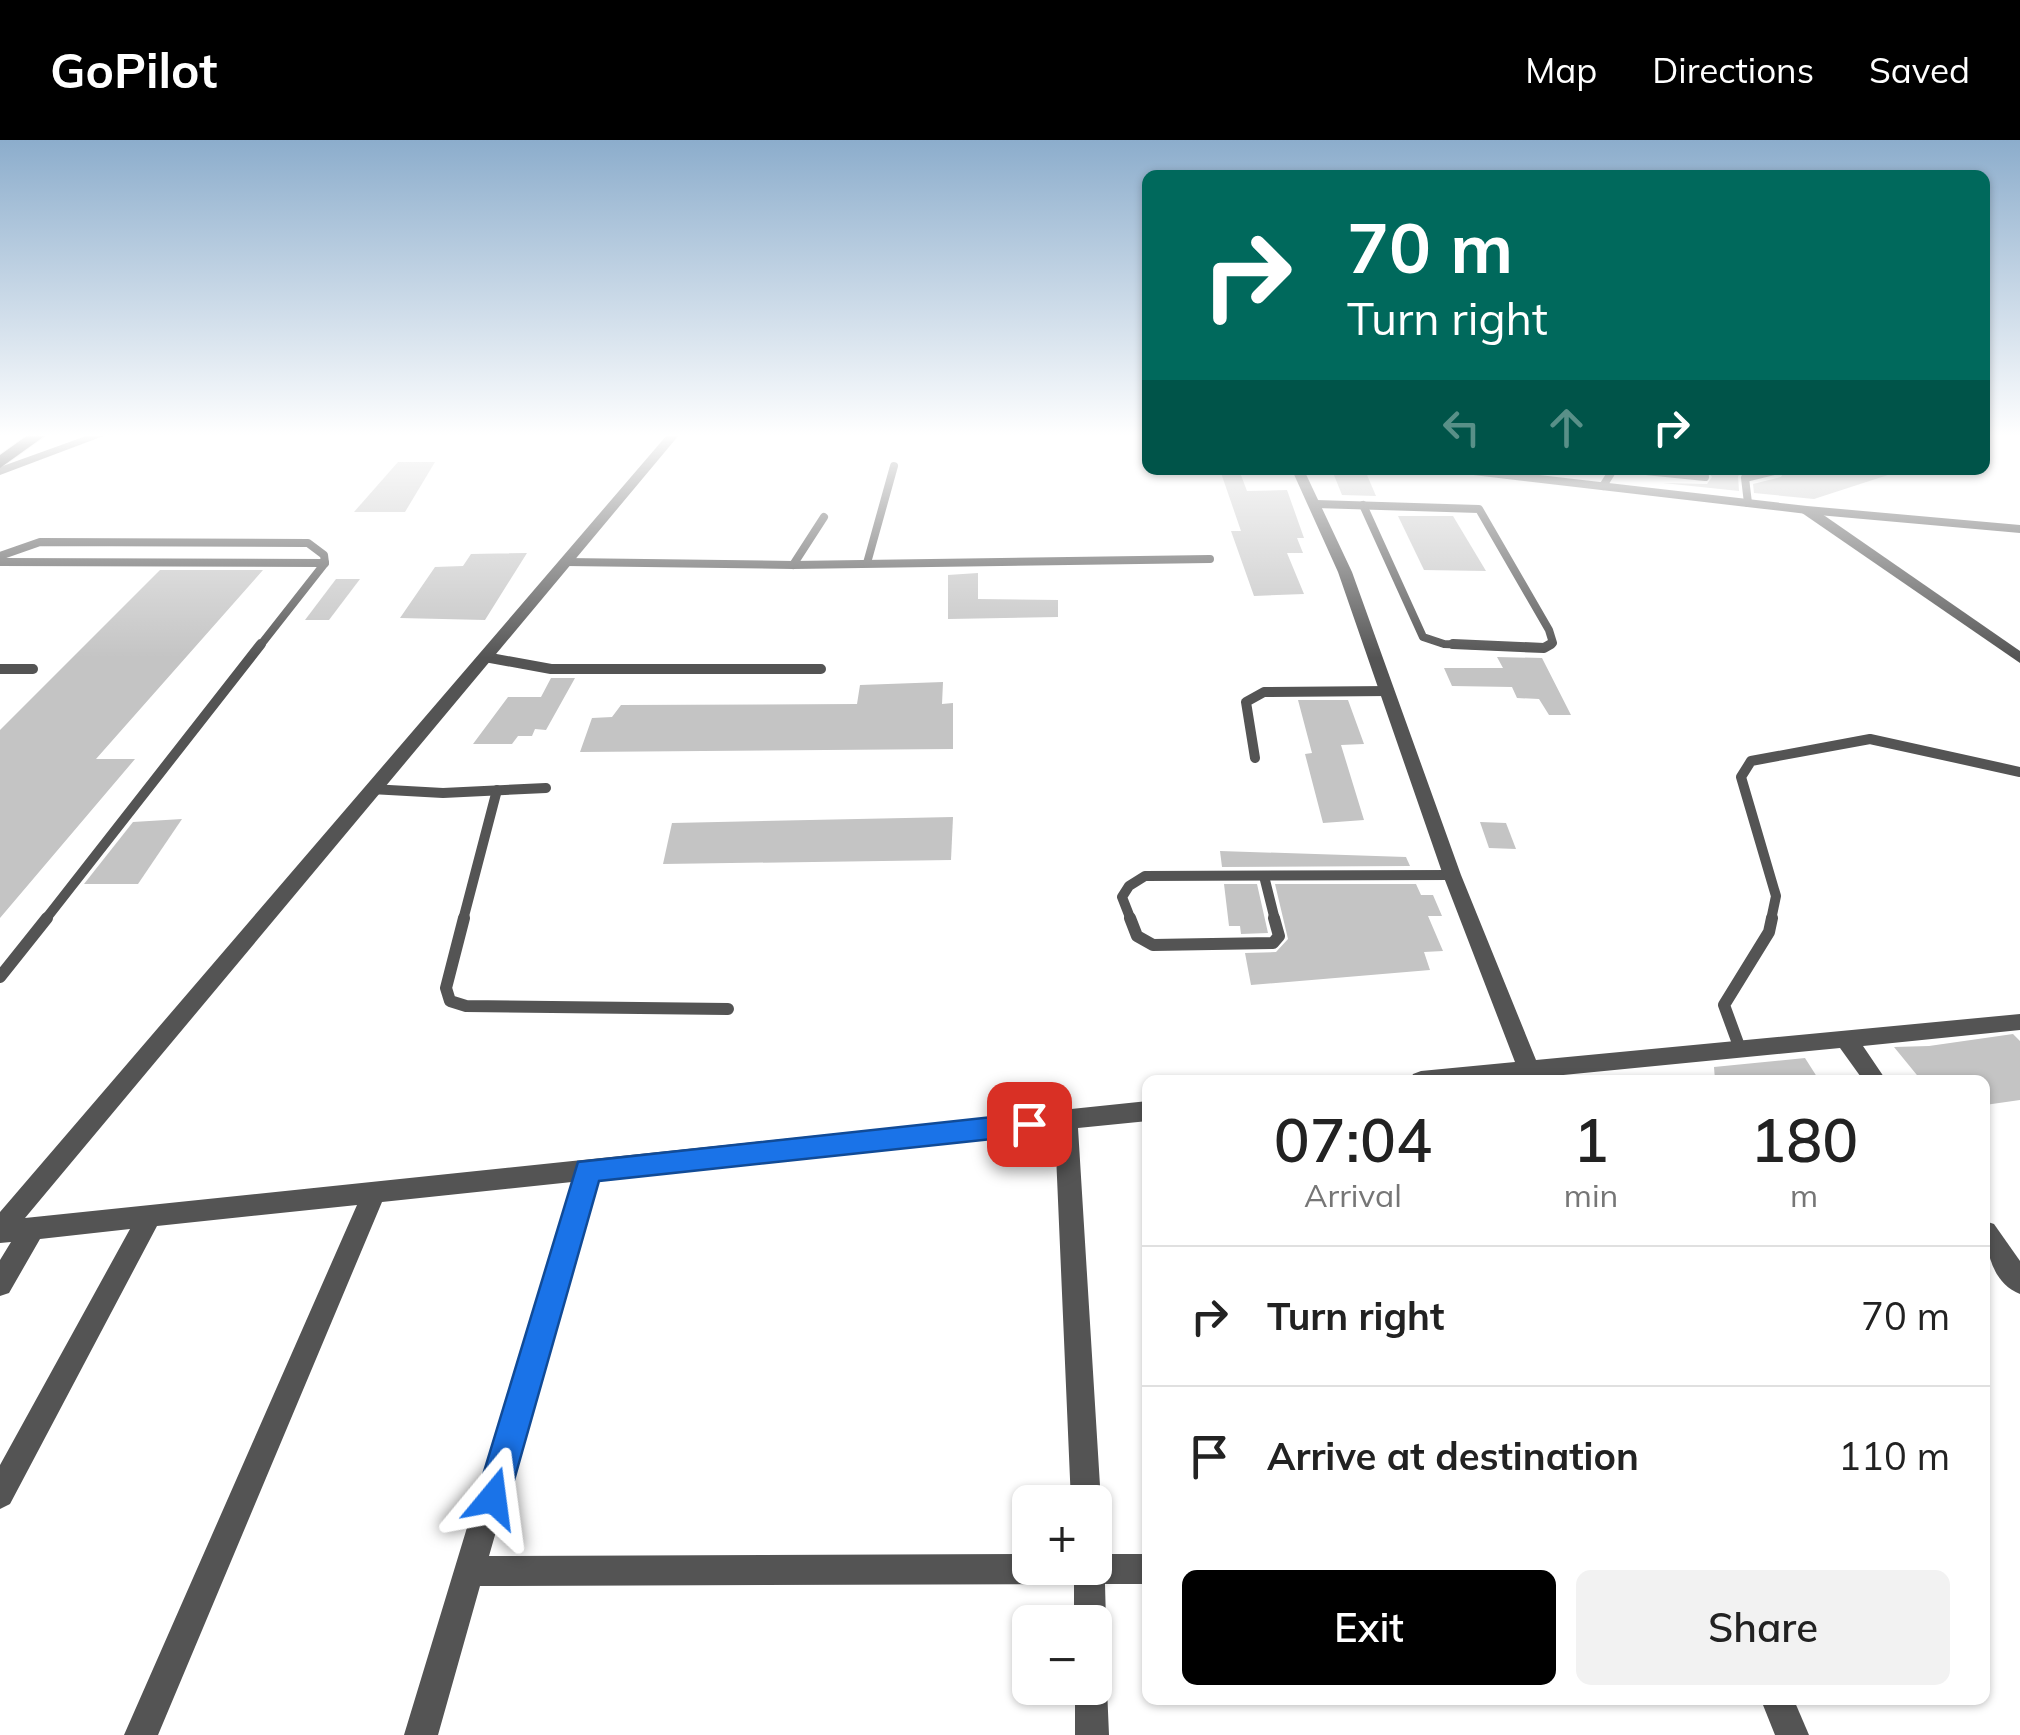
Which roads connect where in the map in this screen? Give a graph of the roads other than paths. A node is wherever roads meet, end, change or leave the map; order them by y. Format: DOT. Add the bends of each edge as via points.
graph roads {
  1 [pos="610,509"];
  2 [pos="882,509"];
  3 [pos="1318,509"];
  4 [pos="1365,509"];
  5 [pos="1478,509"];
  6 [pos="1802,509"];
  7 [pos="1807,510"];
  8 [pos="824,517"];
  9 [pos="2016,531"];
  10 [pos="0,559"];
  11 [pos="1210,559"];
  12 [pos="566,562"];
  13 [pos="325,563"];
  14 [pos="867,563"];
  15 [pos="793,566"];
  16 [pos="485,657"];
  17 [pos="2020,658"];
  18 [pos="32,669"];
  19 [pos="821,669"];
  20 [pos="0,670"];
  21 [pos="1389,691"];
  22 [pos="1255,758"];
  23 [pos="2020,772"];
  24 [pos="546,788"];
  25 [pos="371,789"];
  26 [pos="497,790"];
  27 [pos="1452,875"];
  28 [pos="1264,876"];
  29 [pos="0,977"];
  30 [pos="728,1008"];
  31 [pos="2020,1022"];
  32 [pos="1845,1038"];
  33 [pos="1740,1046"];
  34 [pos="1531,1074"];
  35 [pos="1871,1075"];
  36 [pos="1142,1112"];
  37 [pos="1066,1120"];
  38 [pos="588,1170"];
  39 [pos="374,1193"];
  40 [pos="150,1216"];
  41 [pos="32,1229"];
  42 [pos="0,1231"];
  43 [pos="1990,1239"];
  44 [pos="2018,1276"];
  45 [pos="0,1284"];
  46 [pos="1085,1485"];
  47 [pos="0,1492"];
  48 [pos="1012,1568"];
  49 [pos="1112,1568"];
  50 [pos="1142,1569"];
  51 [pos="472,1571"];
  52 [pos="1091,1705"];
  53 [pos="1780,1705"];
  54 [pos="140,1735"];
  55 [pos="421,1735"];
  56 [pos="1092,1735"];
  57 [pos="1792,1735"];
  1 -- 12 [label="street"];
  2 -- 14 [label="lane"];
  3 -- 21 [label="street"];
  4 -- 5 [label="lane" via="1424,637 1444,644 1544,648 1552,643 1549,630"];
  6 -- 7 [label="street"];
  7 -- 9 [label="street"];
  7 -- 17 [label="street"];
  8 -- 15 [label="lane"];
  10 -- 13 [label="lane"];
  10 -- 13 [label="lane" via="40,542 295,542 316,548"];
  11 -- 14 [label="lane"];
  12 -- 15 [label="lane"];
  12 -- 16 [label="street"];
  13 -- 29 [label="lane"];
  14 -- 15 [label="lane"];
  16 -- 19 [label="lane" via="552,669"];
  16 -- 25 [label="street"];
  18 -- 20 [label="lane"];
  21 -- 22 [label="lane" via="1264,692 1246,702"];
  21 -- 27 [label="street"];
  23 -- 33 [label="lane" via="1870,739 1750,761 1741,776 1776,896 1768,932 1724,1004"];
  24 -- 26 [label="lane"];
  25 -- 26 [label="lane"];
  25 -- 42 [label="street"];
  26 -- 30 [label="lane" via="446,988 450,1001"];
  27 -- 28 [label="lane"];
  27 -- 34 [label="street"];
  28 -- 28 [label="lane" via="1145,876 1122,897 1137,936 1153,946 1273,943 1279,936"];
  31 -- 32 [label="street"];
  32 -- 33 [label="street"];
  32 -- 35 [label="street"];
  33 -- 34 [label="street"];
  36 -- 37 [label="street"];
  37 -- 38 [label="street"];
  37 -- 46 [label="street"];
  38 -- 39 [label="street"];
  38 -- 51 [label="street"];
  39 -- 40 [label="street"];
  39 -- 54 [label="street"];
  40 -- 41 [label="street"];
  40 -- 47 [label="street"];
  41 -- 42 [label="street"];
  41 -- 45 [label="street"];
  43 -- 44 [label="street"];
  48 -- 51 [label="street"];
  49 -- 50 [label="street"];
  51 -- 55 [label="street"];
  52 -- 56 [label="street"];
  53 -- 57 [label="street"];
}
